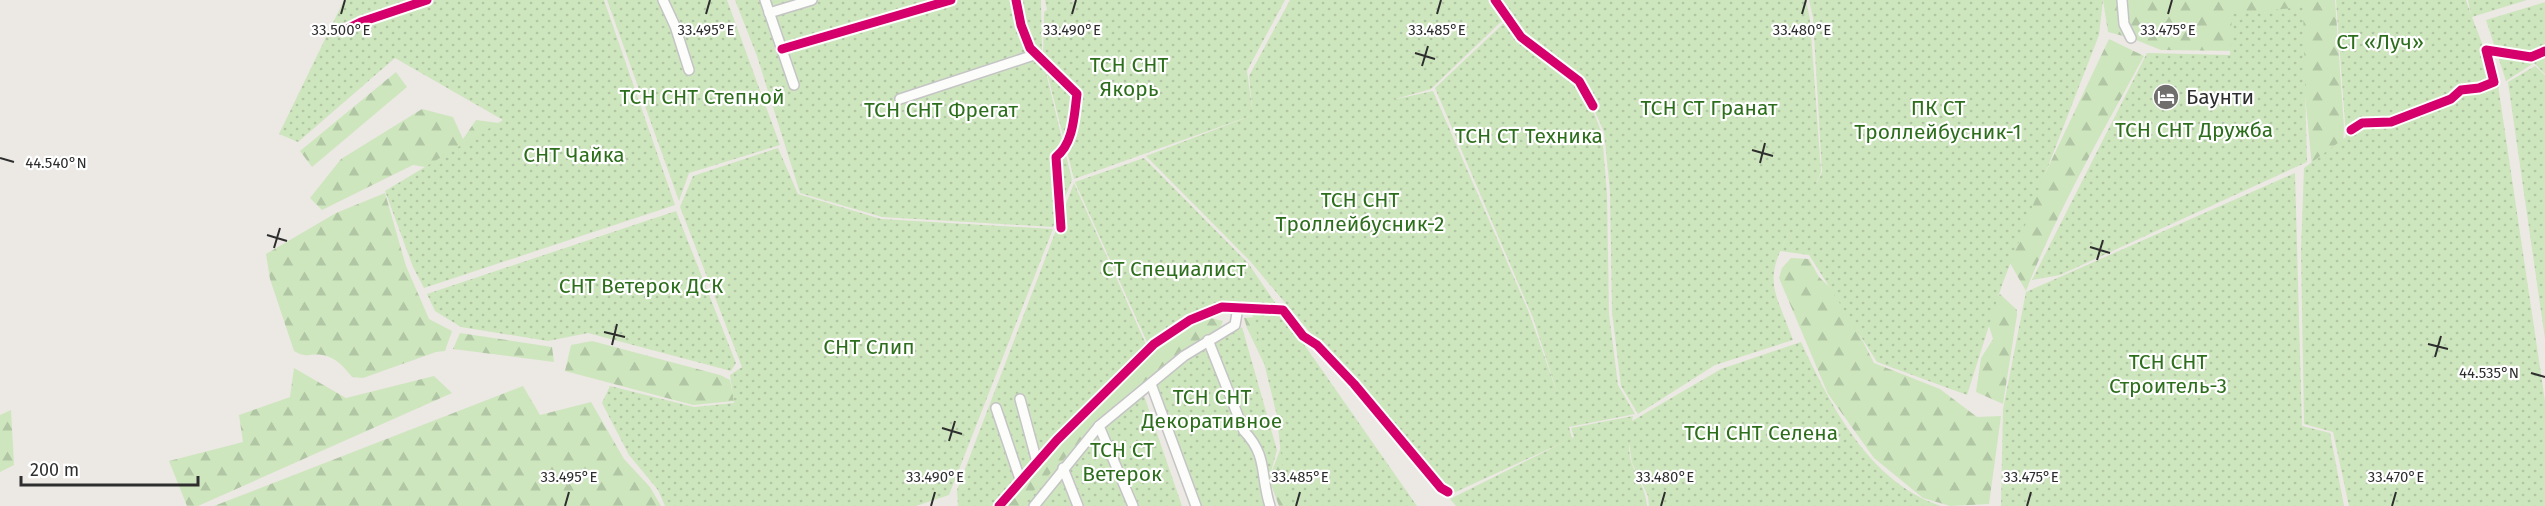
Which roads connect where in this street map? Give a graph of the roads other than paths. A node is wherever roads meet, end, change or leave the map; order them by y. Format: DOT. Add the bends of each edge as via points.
graph roads {
  1 [pos="427,0"];
  2 [pos="663,0"];
  3 [pos="765,0"];
  4 [pos="812,0"];
  5 [pos="951,0"];
  6 [pos="1017,0"];
  7 [pos="1495,0"];
  8 [pos="2122,0"];
  9 [pos="769,13"];
  10 [pos="343,31"];
  11 [pos="2132,38"];
  12 [pos="782,49"];
  13 [pos="2545,51"];
  14 [pos="1037,54"];
  15 [pos="688,70"];
  16 [pos="794,85"];
  17 [pos="900,99"];
  18 [pos="1593,106"];
  19 [pos="2351,130"];
  20 [pos="1062,228"];
  21 [pos="1238,307"];
  22 [pos="1208,340"];
  23 [pos="1151,384"];
  24 [pos="1020,399"];
  25 [pos="996,408"];
  26 [pos="1099,426"];
  27 [pos="1037,462"];
  28 [pos="1063,468"];
  29 [pos="1021,482"];
  30 [pos="1448,492"];
  31 [pos="999,506"];
  32 [pos="1034,506"];
  33 [pos="1078,506"];
  34 [pos="1133,506"];
  35 [pos="1196,506"];
  36 [pos="1270,506"];
  1 -- 10 [label="street"];
  2 -- 15 [label="street"];
  3 -- 9 [label="street"];
  4 -- 9 [label="street"];
  5 -- 12 [label="street"];
  6 -- 14 [label="street" via="1021,25 1030,48"];
  7 -- 18 [label="street" via="1521,37 1579,81"];
  8 -- 11 [label="street" via="2124,24"];
  9 -- 12 [label="street"];
  12 -- 16 [label="street"];
  13 -- 19 [label="street" via="2531,57 2486,50 2494,82 2461,90 2451,99 2391,122 2362,123"];
  14 -- 17 [label="street"];
  14 -- 20 [label="street" via="1077,94 1071,135 1064,151 1056,157"];
  21 -- 22 [label="street" via="1235,325"];
  21 -- 27 [label="street" via="1205,312 1154,344"];
  21 -- 30 [label="street" via="1283,310"];
  22 -- 23 [label="street"];
  22 -- 36 [label="street" via="1244,431 1261,455"];
  23 -- 26 [label="street"];
  23 -- 35 [label="street"];
  24 -- 27 [label="street"];
  25 -- 29 [label="street"];
  26 -- 28 [label="street"];
  26 -- 34 [label="street"];
  27 -- 29 [label="street"];
  28 -- 32 [label="street"];
  28 -- 33 [label="street"];
  29 -- 31 [label="street"];
}
